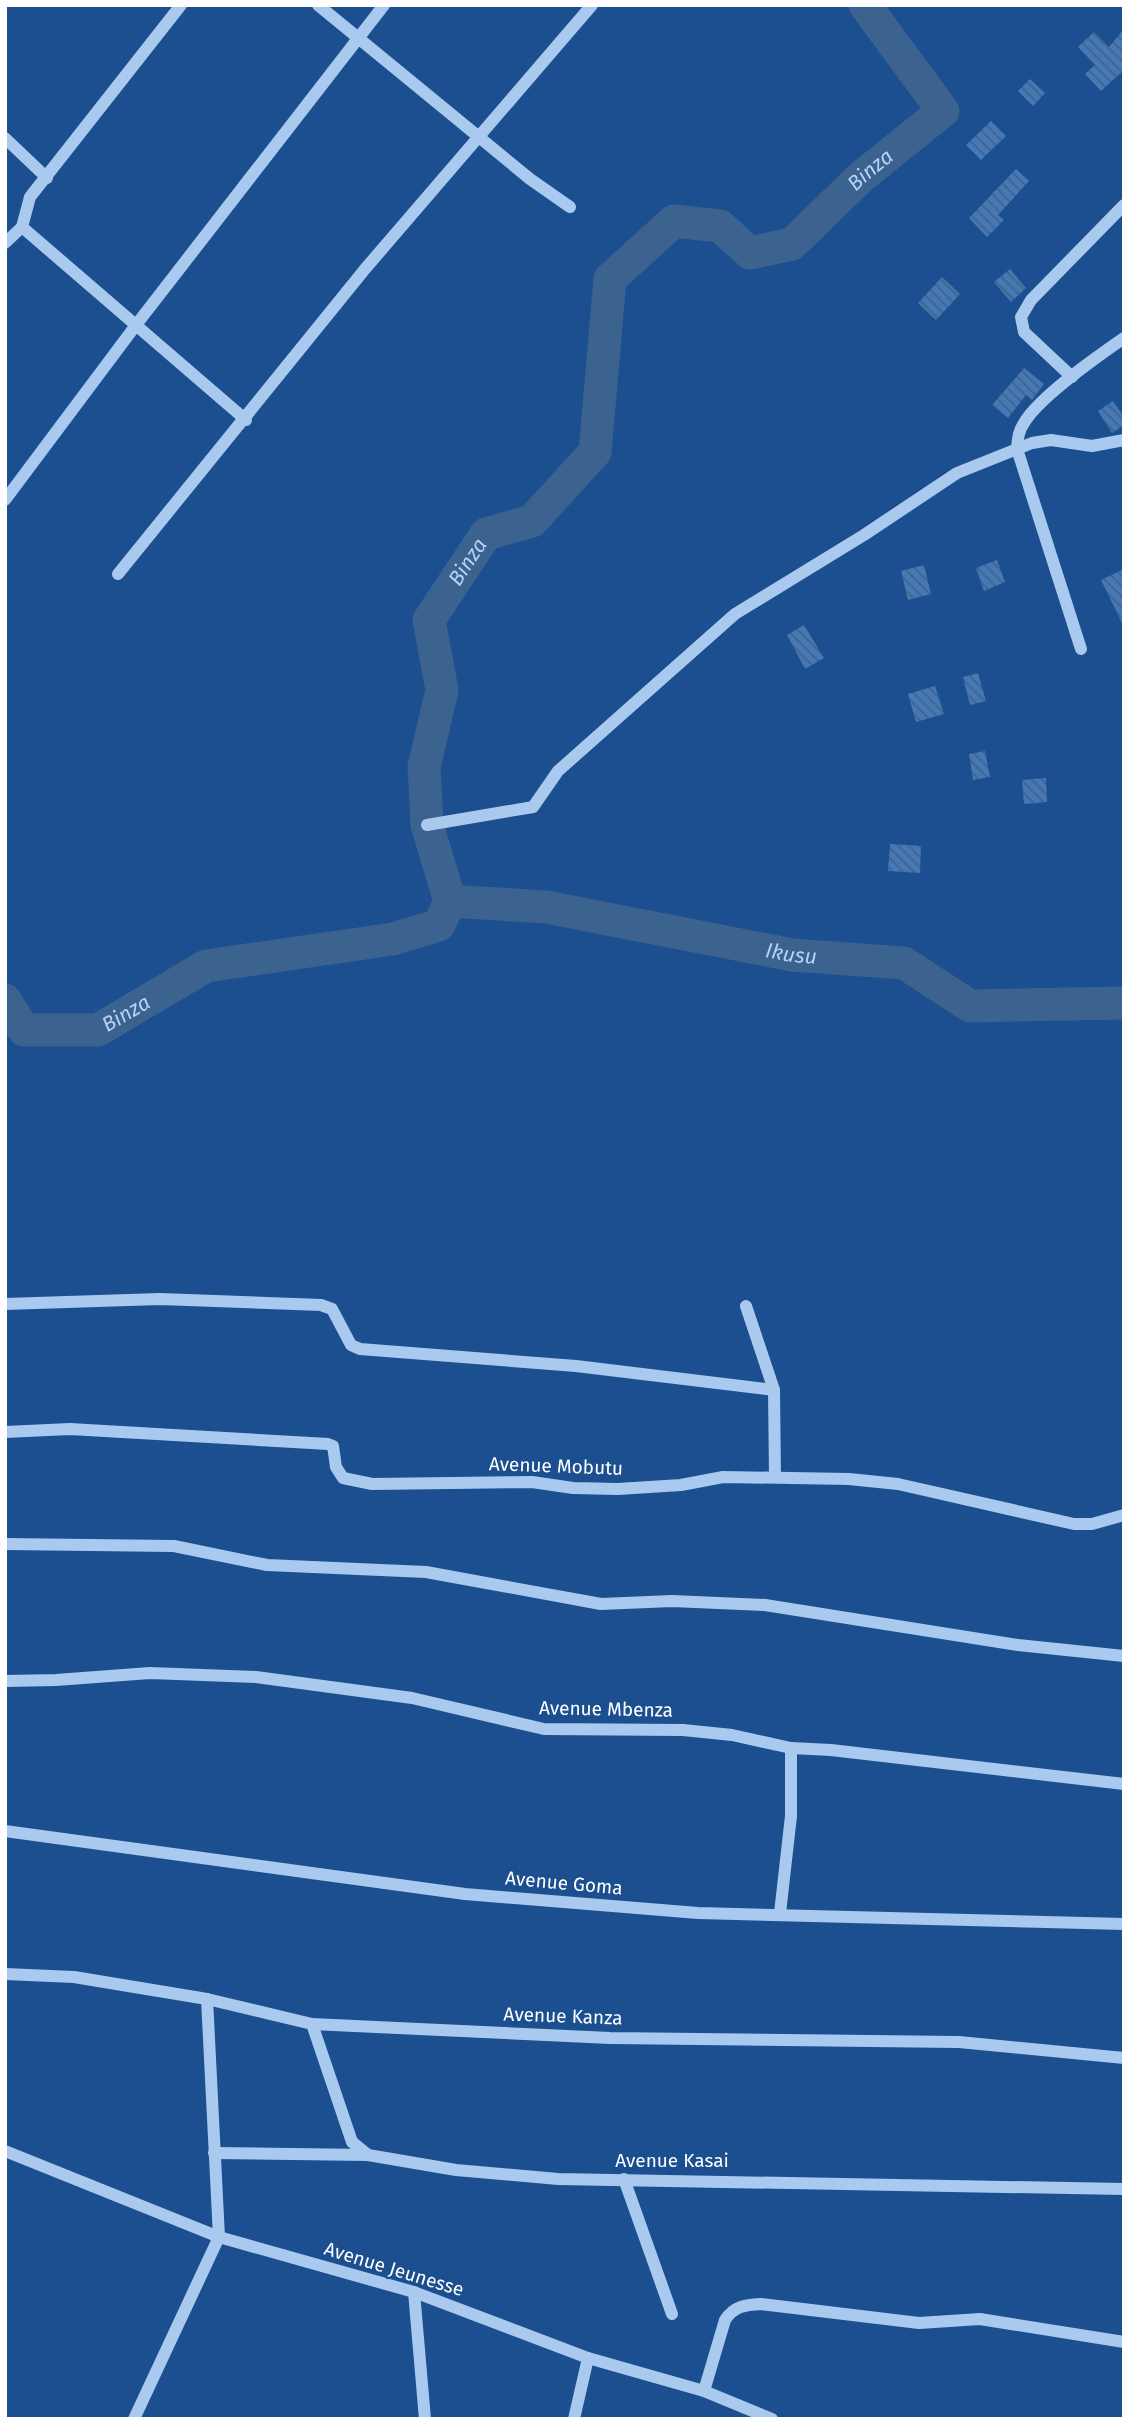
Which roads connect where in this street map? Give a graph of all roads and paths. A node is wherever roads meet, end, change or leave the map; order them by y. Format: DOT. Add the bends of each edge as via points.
graph roads {
  1 [pos="181,5"];
  2 [pos="318,5"];
  3 [pos="384,5"];
  4 [pos="592,5"];
  5 [pos="358,39"];
  6 [pos="479,135"];
  7 [pos="5,138"];
  8 [pos="47,178"];
  9 [pos="1124,205"];
  10 [pos="570,206"];
  11 [pos="22,227"];
  12 [pos="5,243"];
  13 [pos="136,325"];
  14 [pos="1124,338"];
  15 [pos="1072,377"];
  16 [pos="246,420"];
  17 [pos="1124,440"];
  18 [pos="1017,449"];
  19 [pos="5,500"];
  20 [pos="118,574"];
  21 [pos="1081,649"];
  22 [pos="426,825"];
  23 [pos="5,1304"];
  24 [pos="746,1306"];
  25 [pos="774,1390"];
  26 [pos="5,1432"];
  27 [pos="775,1477"];
  28 [pos="1124,1515"];
  29 [pos="5,1544"];
  30 [pos="1124,1656"];
  31 [pos="5,1681"];
  32 [pos="791,1748"];
  33 [pos="1124,1784"];
  34 [pos="5,1831"];
  35 [pos="780,1913"];
  36 [pos="1124,1924"];
  37 [pos="5,1973"];
  38 [pos="207,1999"];
  39 [pos="312,2024"];
  40 [pos="1124,2057"];
  41 [pos="5,2151"];
  42 [pos="214,2153"];
  43 [pos="368,2155"];
  44 [pos="624,2179"];
  45 [pos="1124,2189"];
  46 [pos="219,2237"];
  47 [pos="414,2292"];
  48 [pos="672,2314"];
  49 [pos="1124,2342"];
  50 [pos="588,2358"];
  51 [pos="704,2391"];
  52 [pos="744,2413"];
  53 [pos="134,2419"];
  54 [pos="425,2419"];
  55 [pos="574,2419"];
  56 [pos="772,2419"];
  1 -- 8 [label="street"];
  2 -- 5 [label="street"];
  3 -- 5 [label="street"];
  4 -- 6 [label="street"];
  5 -- 6 [label="street"];
  5 -- 13 [label="street"];
  6 -- 10 [label="street"];
  6 -- 16 [label="street"];
  7 -- 8 [label="street"];
  8 -- 11 [label="street" via="26,204"];
  9 -- 15 [label="street" via="1031,300 1021,317 1024,332"];
  11 -- 12 [label="street"];
  11 -- 13 [label="street"];
  13 -- 16 [label="street"];
  13 -- 19 [label="street"];
  14 -- 15 [label="street"];
  15 -- 18 [label="street" via="1025,420"];
  16 -- 20 [label="street"];
  17 -- 18 [label="street" via="1093,446 1051,440"];
  18 -- 21 [label="street"];
  18 -- 22 [label="street" via="957,473 735,614 558,771 533,807"];
  23 -- 25 [label="street" via="160,1298 321,1305 332,1309 351,1345 360,1349 576,1366"];
  24 -- 25 [label="street"];
  25 -- 27 [label="street"];
  26 -- 27 [label="street, Avenue Mobutu" via="70,1429 328,1444 333,1446 343,1478 372,1484 532,1482 618,1489 723,1477"];
  27 -- 28 [label="street, Avenue Mobutu" via="898,1483 1074,1524"];
  29 -- 30 [label="street" via="174,1546 267,1565 426,1572 601,1604 765,1605 1018,1645"];
  31 -- 32 [label="street, Avenue Mbenza" via="150,1673 256,1677 412,1698 544,1729 683,1730"];
  32 -- 33 [label="street, Avenue Mbenza"];
  32 -- 35 [label="street" via="791,1816"];
  34 -- 35 [label="street, Avenue Goma" via="466,1894 698,1913"];
  35 -- 36 [label="street, Avenue Goma"];
  37 -- 38 [label="street, Avenue Kanza" via="74,1977"];
  38 -- 39 [label="street, Avenue Kanza"];
  38 -- 42 [label="street"];
  39 -- 40 [label="street, Avenue Kanza" via="610,2038 959,2042"];
  39 -- 43 [label="street" via="352,2142"];
  41 -- 46 [label="street, Avenue Jeunesse"];
  42 -- 43 [label="street, Avenue Kasai"];
  42 -- 46 [label="street"];
  43 -- 44 [label="street, Avenue Kasai" via="468,2171"];
  44 -- 45 [label="street, Avenue Kasai"];
  44 -- 48 [label="street"];
  46 -- 47 [label="street, Avenue Jeunesse"];
  46 -- 53 [label="street"];
  47 -- 50 [label="street, Avenue Jeunesse"];
  47 -- 54 [label="street"];
  49 -- 51 [label="street" via="979,2319 919,2323 745,2305 731,2311 725,2320"];
  50 -- 51 [label="street, Avenue Jeunesse"];
  50 -- 55 [label="street"];
  51 -- 52 [label="street, Avenue Jeunesse"];
  52 -- 56 [label="street, Avenue Jeunesse"];
}
